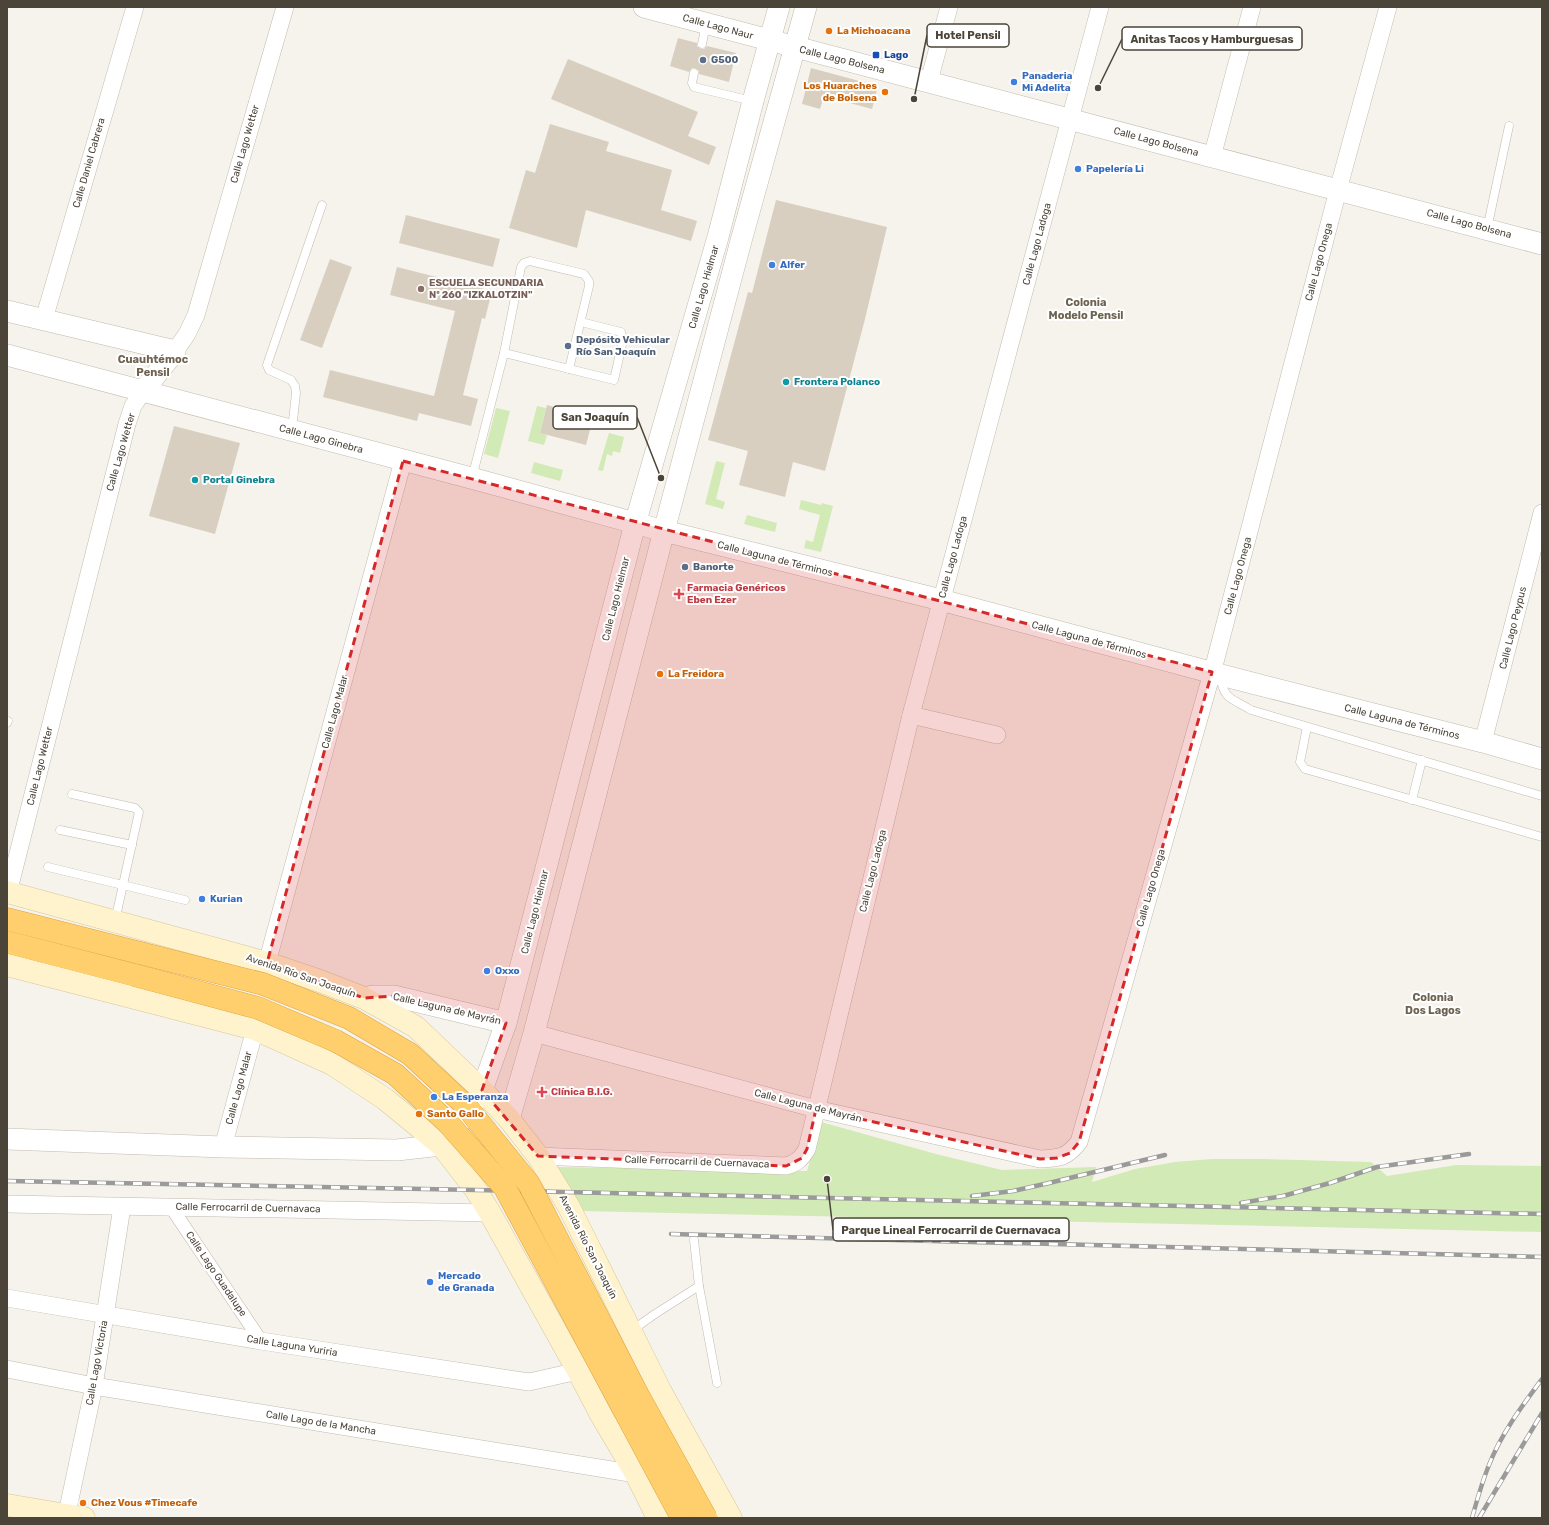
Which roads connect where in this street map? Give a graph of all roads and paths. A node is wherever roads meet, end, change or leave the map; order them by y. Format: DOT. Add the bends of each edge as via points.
graph roads {
  1 [pos="135,7"];
  2 [pos="285,7"];
  3 [pos="644,7"];
  4 [pos="779,7"];
  5 [pos="806,7"];
  6 [pos="949,7"];
  7 [pos="1100,7"];
  8 [pos="1252,7"];
  9 [pos="1388,7"];
  10 [pos="707,24"];
  11 [pos="769,41"];
  12 [pos="702,44"];
  13 [pos="794,47"];
  14 [pos="694,73"];
  15 [pos="928,81"];
  16 [pos="753,101"];
  17 [pos="1070,120"];
  18 [pos="1509,126"];
  19 [pos="1212,157"];
  20 [pos="1338,190"];
  21 [pos="322,205"];
  22 [pos="1487,229"];
  23 [pos="1542,244"];
  24 [pos="7,310"];
  25 [pos="44,319"];
  26 [pos="581,322"];
  27 [pos="175,351"];
  28 [pos="504,352"];
  29 [pos="7,355"];
  30 [pos="569,369"];
  31 [pos="143,391"];
  32 [pos="292,431"];
  33 [pos="403,461"];
  34 [pos="472,478"];
  35 [pos="1542,513"];
  36 [pos="635,524"];
  37 [pos="664,531"];
  38 [pos="941,600"];
  39 [pos="1216,674"];
  40 [pos="911,715"];
  41 [pos="1307,727"];
  42 [pos="997,735"];
  43 [pos="1483,742"];
  44 [pos="1542,759"];
  45 [pos="1422,760"];
  46 [pos="72,794"];
  47 [pos="1542,796"];
  48 [pos="1412,800"];
  49 [pos="60,830"];
  50 [pos="1542,837"];
  51 [pos="132,845"];
  52 [pos="11,861"];
  53 [pos="48,867"];
  54 [pos="123,885"];
  55 [pos="7,893"];
  56 [pos="185,900"];
  57 [pos="7,919"];
  58 [pos="115,922"];
  59 [pos="7,942"];
  60 [pos="267,962"];
  61 [pos="7,965"];
  62 [pos="364,998"];
  63 [pos="506,1023"];
  64 [pos="255,1029"];
  65 [pos="534,1033"];
  66 [pos="332,1064"];
  67 [pos="482,1090"];
  68 [pos="816,1109"];
  69 [pos="509,1119"];
  70 [pos="7,1139"];
  71 [pos="1079,1142"];
  72 [pos="441,1145"];
  73 [pos="223,1147"];
  74 [pos="538,1156"];
  75 [pos="7,1204"];
  76 [pos="122,1207"];
  77 [pos="171,1207"];
  78 [pos="490,1213"];
  79 [pos="694,1240"];
  80 [pos="699,1286"];
  81 [pos="7,1298"];
  82 [pos="106,1315"];
  83 [pos="631,1332"];
  84 [pos="261,1342"];
  85 [pos="7,1370"];
  86 [pos="578,1371"];
  87 [pos="717,1383"];
  88 [pos="94,1386"];
  89 [pos="660,1390"];
  90 [pos="601,1415"];
  91 [pos="636,1474"];
  92 [pos="7,1505"];
  93 [pos="651,1513"];
  94 [pos="73,1517"];
  95 [pos="682,1518"];
  96 [pos="706,1518"];
  97 [pos="731,1518"];
  1 -- 25 [label="street, Calle Daniel Cabrera"];
  2 -- 27 [label="street, Calle Lago Wetter" via="196,315"];
  3 -- 10 [label="street, Calle Lago Naur"];
  4 -- 11 [label="street, Calle Lago Hielmar"];
  5 -- 13 [label="street"];
  6 -- 15 [label="street"];
  7 -- 17 [label="street, Calle Lago Ladoga"];
  8 -- 19 [label="street"];
  9 -- 20 [label="street, Calle Lago Onega"];
  10 -- 11 [label="street, Calle Lago Naur"];
  10 -- 12 [label="lane"];
  11 -- 13 [label="street, Calle Lago Bolsena"];
  11 -- 16 [label="street, Calle Lago Hielmar"];
  13 -- 15 [label="street, Calle Lago Bolsena"];
  13 -- 37 [label="street"];
  14 -- 16 [label="lane" via="694,87"];
  15 -- 17 [label="street, Calle Lago Bolsena"];
  16 -- 36 [label="street, Calle Lago Hielmar" via="718,237"];
  17 -- 19 [label="street, Calle Lago Bolsena"];
  17 -- 38 [label="street, Calle Lago Ladoga"];
  18 -- 22 [label="lane"];
  19 -- 20 [label="street, Calle Lago Bolsena"];
  20 -- 22 [label="street, Calle Lago Bolsena"];
  20 -- 39 [label="street, Calle Lago Onega"];
  21 -- 32 [label="lane" via="267,365 269,370 291,380 294,386 296,393"];
  22 -- 23 [label="street, Calle Lago Bolsena"];
  24 -- 25 [label="street"];
  25 -- 27 [label="street"];
  26 -- 28 [label="lane" via="590,286 587,277 584,274 530,261 524,263"];
  26 -- 30 [label="lane"];
  26 -- 30 [label="lane" via="622,332 623,340 614,380"];
  27 -- 31 [label="street, Calle Lago Wetter"];
  28 -- 30 [label="lane"];
  28 -- 34 [label="lane"];
  29 -- 31 [label="street, Calle Lago Ginebra"];
  31 -- 32 [label="street, Calle Lago Ginebra"];
  31 -- 52 [label="street, Calle Lago Wetter" via="133,406 127,424"];
  32 -- 33 [label="street, Calle Lago Ginebra"];
  33 -- 34 [label="street, Calle Lago Ginebra"];
  33 -- 60 [label="street, Calle Lago Malar"];
  34 -- 36 [label="street, Calle Lago Ginebra"];
  35 -- 43 [label="street, Calle Lago Peypus"];
  36 -- 37 [label="street, Calle Laguna de Términos"];
  36 -- 63 [label="street, Calle Lago Hielmar"];
  37 -- 38 [label="street, Calle Laguna de Términos"];
  37 -- 65 [label="street"];
  38 -- 39 [label="street, Calle Laguna de Términos"];
  38 -- 40 [label="street, Calle Lago Ladoga"];
  39 -- 41 [label="lane" via="1226,695 1251,710"];
  39 -- 43 [label="street, Calle Laguna de Términos"];
  39 -- 71 [label="street, Calle Lago Onega"];
  40 -- 42 [label="street"];
  40 -- 68 [label="street, Calle Lago Ladoga"];
  41 -- 45 [label="lane"];
  41 -- 48 [label="lane" via="1300,762 1305,769"];
  43 -- 44 [label="street, Calle Laguna de Términos"];
  45 -- 47 [label="lane"];
  45 -- 48 [label="lane"];
  46 -- 51 [label="lane" via="138,810"];
  48 -- 50 [label="lane"];
  49 -- 51 [label="lane"];
  51 -- 54 [label="lane"];
  52 -- 55 [label="street, Calle Lago Wetter"];
  53 -- 54 [label="lane"];
  54 -- 56 [label="lane"];
  54 -- 58 [label="lane"];
  55 -- 58 [label="main road, Avenida Río San Joaquín"];
  57 -- 96 [label="highway, Avenida Río San Joaquín, bridge" via="263,984 349,1018 410,1054 465,1105 529,1184 638,1395"];
  58 -- 60 [label="main road, Avenida Río San Joaquín"];
  59 -- 95 [label="highway, bridge" via="258,1008 336,1041 395,1074 448,1123 505,1188"];
  60 -- 62 [label="main road, Avenida Río San Joaquín"];
  61 -- 64 [label="main road"];
  62 -- 63 [label="street, Calle Laguna de Mayrán" via="394,996"];
  62 -- 66 [label="main road"];
  62 -- 67 [label="main road, Avenida Río San Joaquín" via="416,1027"];
  63 -- 67 [label="street, Calle Lago Hielmar"];
  64 -- 66 [label="main road"];
  64 -- 73 [label="street, Calle Lago Malar"];
  65 -- 68 [label="street, Calle Laguna de Mayrán"];
  65 -- 69 [label="street"];
  66 -- 72 [label="main road" via="385,1099"];
  67 -- 69 [label="main road, Avenida Río San Joaquín"];
  67 -- 72 [label="street, Calle Lago Hielmar"];
  68 -- 71 [label="street, Calle Laguna de Mayrán" via="1040,1158 1057,1158 1070,1153"];
  68 -- 74 [label="street, Calle Ferrocarril de Cuernavaca" via="807,1149 802,1158 786,1166"];
  69 -- 74 [label="main road, Avenida Río San Joaquín"];
  70 -- 73 [label="street"];
  72 -- 73 [label="street" via="397,1150"];
  72 -- 78 [label="main road" via="476,1190"];
  74 -- 83 [label="main road, Avenida Río San Joaquín" via="569,1207"];
  75 -- 76 [label="street, Calle Ferrocarril de Cuernavaca"];
  76 -- 77 [label="street, Calle Ferrocarril de Cuernavaca"];
  76 -- 82 [label="street, Calle Lago Victoria"];
  77 -- 78 [label="street, Calle Ferrocarril de Cuernavaca"];
  77 -- 84 [label="street, Calle Lago Guadalupe"];
  78 -- 86 [label="main road"];
  79 -- 80 [label="lane"];
  80 -- 83 [label="lane"];
  80 -- 87 [label="lane"];
  81 -- 82 [label="street, Calle Laguna Yuriria"];
  82 -- 84 [label="street, Calle Laguna Yuriria"];
  82 -- 88 [label="street, Calle Lago Victoria"];
  83 -- 86 [label="main road" via="623,1347 600,1362"];
  83 -- 89 [label="main road, Avenida Río San Joaquín"];
  84 -- 86 [label="street, Calle Laguna Yuriria" via="529,1382"];
  85 -- 88 [label="street, Calle Lago de la Mancha"];
  86 -- 90 [label="main road"];
  88 -- 91 [label="street, Calle Lago de la Mancha"];
  88 -- 94 [label="street, Calle Lago Victoria"];
  89 -- 90 [label="main road" via="640,1389 621,1397"];
  89 -- 97 [label="main road, Avenida Río San Joaquín"];
  90 -- 91 [label="main road"];
  91 -- 93 [label="main road"];
  92 -- 94 [label="main road"];
}
